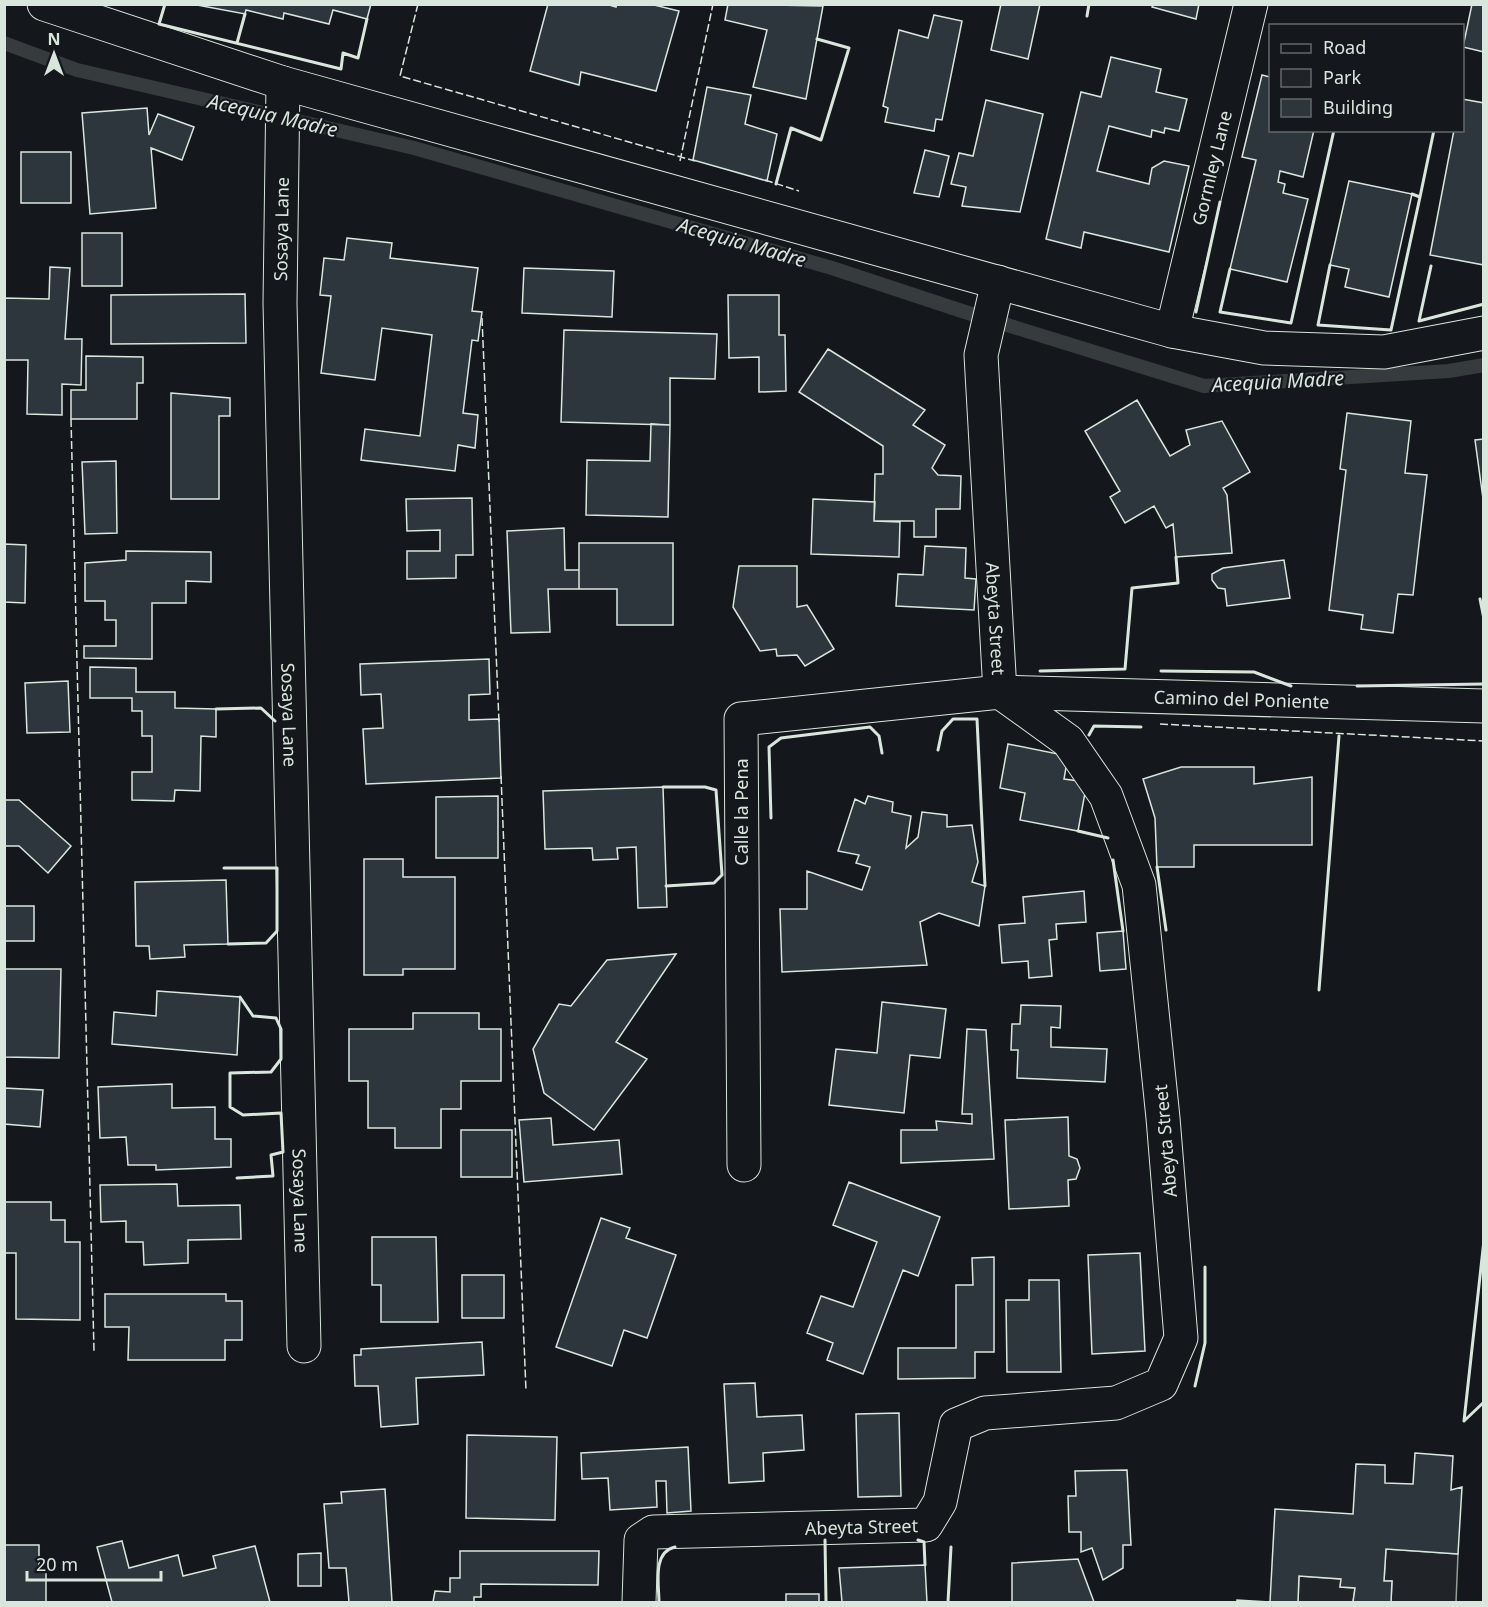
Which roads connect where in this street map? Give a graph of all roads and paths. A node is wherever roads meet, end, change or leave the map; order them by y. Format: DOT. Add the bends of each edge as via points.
graph roads {
  1 [pos="45,4"];
  2 [pos="1251,4"];
  3 [pos="283,83"];
  4 [pos="999,282"];
  5 [pos="1172,331"];
  6 [pos="1484,333"];
  7 [pos="1000,693"];
  8 [pos="1484,706"];
  9 [pos="744,1165"];
  10 [pos="304,1346"];
  11 [pos="639,1602"];
  1 -- 3 [label="street"];
  2 -- 5 [label="street, Gormley Lane"];
  3 -- 4 [label="street"];
  3 -- 10 [label="street, Sosaya Lane" via="280,303"];
  4 -- 5 [label="street"];
  4 -- 7 [label="street, Abeyta Street" via="981,355"];
  5 -- 6 [label="street" via="1264,348 1384,352"];
  7 -- 8 [label="street, Camino del Poniente"];
  7 -- 9 [label="street, Calle la Pena" via="741,719"];
  7 -- 11 [label="street, Abeyta Street" via="1068,741 1106,796 1139,885 1181,1338 1161,1384 1116,1403 985,1413 956,1425 940,1502 926,1525 653,1532 641,1540"];
}
